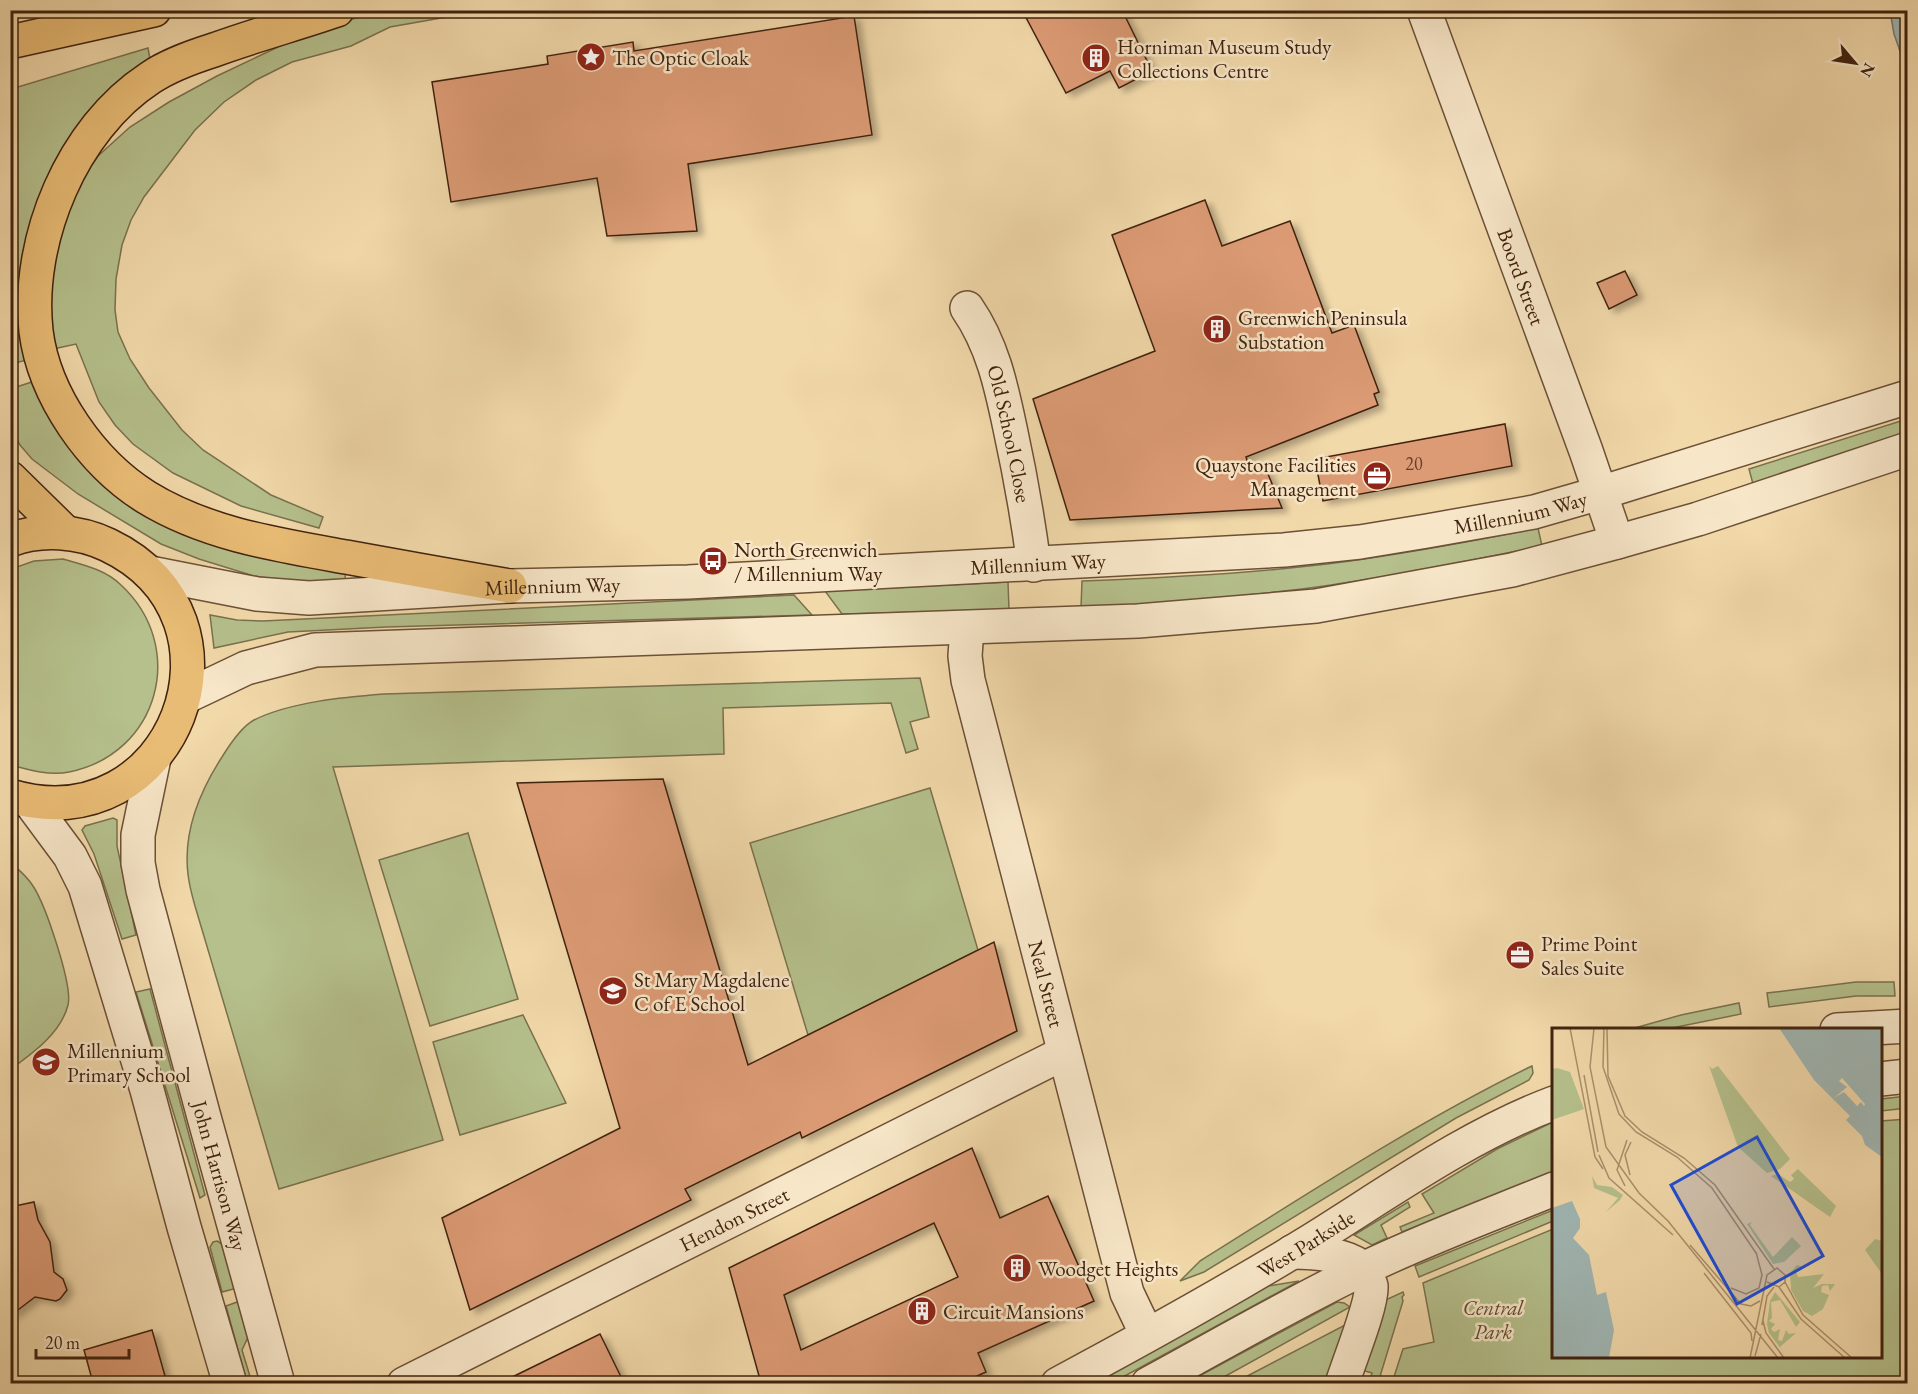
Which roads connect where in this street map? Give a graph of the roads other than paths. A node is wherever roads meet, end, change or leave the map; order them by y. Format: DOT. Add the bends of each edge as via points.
graph roads {
  1 [pos="154,10"];
  2 [pos="337,10"];
  3 [pos="1424,10"];
  4 [pos="10,42"];
  5 [pos="967,308"];
  6 [pos="1908,397"];
  7 [pos="1908,449"];
  8 [pos="10,478"];
  9 [pos="1600,494"];
  10 [pos="65,532"];
  11 [pos="10,540"];
  12 [pos="1617,542"];
  13 [pos="1034,565"];
  14 [pos="150,573"];
  15 [pos="510,586"];
  16 [pos="967,628"];
  17 [pos="185,696"];
  18 [pos="154,758"];
  19 [pos="20,799"];
  20 [pos="1908,1026"];
  21 [pos="1861,1028"];
  22 [pos="1064,1053"];
  23 [pos="1908,1076"];
  24 [pos="1882,1079"];
  25 [pos="1552,1104"];
  26 [pos="1552,1190"];
  27 [pos="1292,1252"];
  28 [pos="1363,1269"];
  29 [pos="1147,1335"];
  30 [pos="230,1383"];
  31 [pos="279,1383"];
  32 [pos="404,1383"];
  33 [pos="1058,1383"];
  34 [pos="1148,1383"];
  35 [pos="1342,1383"];
  1 -- 4 [label="main road"];
  2 -- 15 [label="main road" via="188,59 150,78 102,122 82,147 51,213 37,274 37,333 52,388 68,418 109,468 148,498 182,514 267,543"];
  3 -- 9 [label="street, Boord Street"];
  5 -- 13 [label="street, Old School Close" via="988,344 998,375 1024,490"];
  6 -- 9 [label="street, Millennium Way"];
  7 -- 12 [label="street"];
  8 -- 10 [label="main road"];
  9 -- 12 [label="street, Boord Street"];
  9 -- 13 [label="street, Millennium Way" via="1534,512 1360,542"];
  10 -- 11 [label="main road" via="22,535"];
  10 -- 14 [label="main road" via="116,548"];
  12 -- 16 [label="street" via="1512,570 1316,606 1138,621"];
  13 -- 15 [label="street, Millennium Way" via="688,582"];
  14 -- 15 [label="street, Millennium Way" via="257,594 309,597"];
  14 -- 17 [label="main road" via="170,600 183,630 188,663"];
  16 -- 17 [label="street" via="315,650 246,668"];
  16 -- 22 [label="street, Neal Street" via="968,680"];
  17 -- 18 [label="main road" via="179,719"];
  18 -- 19 [label="main road" via="129,781 98,796 64,804"];
  18 -- 31 [label="street, John Harrison Way" via="138,835 143,891"];
  19 -- 30 [label="street" via="70,856 85,886"];
  20 -- 21 [label="street"];
  22 -- 29 [label="street, Neal Street" via="1127,1293"];
  22 -- 32 [label="street, Hendon Street"];
  23 -- 24 [label="street"];
  25 -- 27 [label="street, West Parkside" via="1455,1151"];
  26 -- 28 [label="street"];
  27 -- 28 [label="street" via="1341,1257"];
  27 -- 29 [label="street, West Parkside"];
  28 -- 34 [label="street"];
  28 -- 35 [label="street" via="1371,1286 1367,1309"];
  29 -- 33 [label="street, West Parkside"];
}
